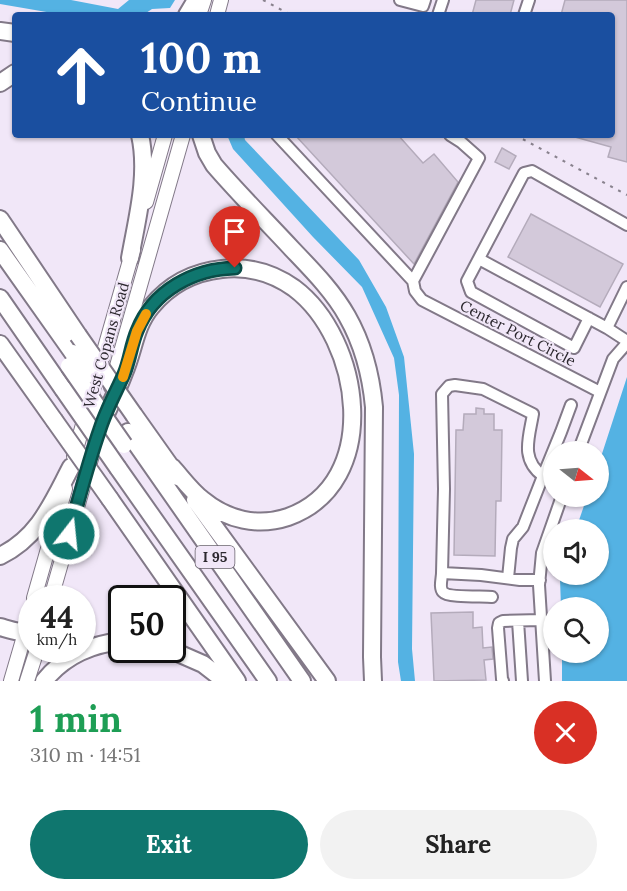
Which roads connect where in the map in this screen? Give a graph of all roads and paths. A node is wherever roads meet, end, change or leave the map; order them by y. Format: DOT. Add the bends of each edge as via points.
graph roads {
  1 [pos="400,0"];
  2 [pos="425,0"];
  3 [pos="140,138"];
  4 [pos="164,138"];
  5 [pos="182,138"];
  6 [pos="202,138"];
  7 [pos="280,138"];
  8 [pos="455,138"];
  9 [pos="0,219"];
  10 [pos="627,225"];
  11 [pos="0,250"];
  12 [pos="130,258"];
  13 [pos="479,259"];
  14 [pos="0,266"];
  15 [pos="413,281"];
  16 [pos="627,287"];
  17 [pos="0,298"];
  18 [pos="0,317"];
  19 [pos="589,318"];
  20 [pos="607,328"];
  21 [pos="627,342"];
  22 [pos="0,344"];
  23 [pos="71,360"];
  24 [pos="600,392"];
  25 [pos="61,396"];
  26 [pos="571,405"];
  27 [pos="100,427"];
  28 [pos="126,439"];
  29 [pos="557,441"];
  30 [pos="582,441"];
  31 [pos="71,467"];
  32 [pos="172,467"];
  33 [pos="116,474"];
  34 [pos="543,476"];
  35 [pos="558,507"];
  36 [pos="0,556"];
  37 [pos="442,573"];
  38 [pos="508,578"];
  39 [pos="540,580"];
  40 [pos="38,585"];
  41 [pos="55,585"];
  42 [pos="492,597"];
  43 [pos="541,620"];
  44 [pos="518,621"];
  45 [pos="0,627"];
  46 [pos="18,632"];
  47 [pos="108,643"];
  48 [pos="186,657"];
  49 [pos="18,660"];
  50 [pos="32,663"];
  51 [pos="11,681"];
  52 [pos="27,681"];
  53 [pos="44,681"];
  54 [pos="225,681"];
  55 [pos="237,681"];
  56 [pos="255,681"];
  57 [pos="268,681"];
  58 [pos="289,681"];
  59 [pos="302,681"];
  60 [pos="327,681"];
  61 [pos="374,681"];
  62 [pos="503,681"];
  63 [pos="522,681"];
  64 [pos="545,681"];
  1 -- 2 [label="street" via="423,6"];
  3 -- 12 [label="highway" via="144,173"];
  4 -- 12 [label="main road, West Copans Road"];
  5 -- 27 [label="main road, West Copans Road"];
  6 -- 61 [label="highway" via="214,165 334,296 350,322 366,362 374,407"];
  7 -- 15 [label="street"];
  8 -- 15 [label="street" via="479,158"];
  9 -- 32 [label="highway, bridge"];
  10 -- 13 [label="street" via="532,171 524,173"];
  11 -- 23 [label="highway, I 95"];
  12 -- 31 [label="main road, West Copans Road"];
  13 -- 19 [label="street"];
  13 -- 19 [label="street" via="467,281 471,292 574,348"];
  14 -- 23 [label="highway"];
  15 -- 24 [label="street, Center Port Circle" via="423,300"];
  16 -- 20 [label="street"];
  17 -- 25 [label="highway"];
  18 -- 25 [label="highway, I 95"];
  19 -- 20 [label="street"];
  20 -- 21 [label="street"];
  21 -- 24 [label="street" via="613,359"];
  22 -- 55 [label="highway, bridge"];
  23 -- 28 [label="highway, I 95, bridge"];
  24 -- 30 [label="street"];
  25 -- 33 [label="highway, I 95"];
  26 -- 29 [label="street"];
  27 -- 32 [label="highway" via="125,372 140,324 170,289 184,279 226,268 252,269 285,282 319,314 336,343 346,373 352,406 351,433 345,464 337,478 301,512 270,521 249,521 213,508"];
  27 -- 41 [label="main road, West Copans Road"];
  28 -- 58 [label="highway"];
  28 -- 59 [label="highway, I 95"];
  31 -- 36 [label="highway" via="35,529 22,543"];
  31 -- 40 [label="main road, West Copans Road"];
  32 -- 60 [label="highway"];
  33 -- 56 [label="highway, I 95"];
  33 -- 57 [label="highway"];
  34 -- 37 [label="street" via="531,465 528,452 533,414 483,389 449,386 442,394"];
  34 -- 38 [label="street" via="523,527 513,539"];
  35 -- 39 [label="street" via="542,553"];
  37 -- 38 [label="street"];
  37 -- 42 [label="street" via="445,594"];
  38 -- 39 [label="street"];
  39 -- 43 [label="street"];
  43 -- 44 [label="street"];
  43 -- 64 [label="street"];
  44 -- 62 [label="street" via="499,623"];
  44 -- 63 [label="street"];
  45 -- 46 [label="highway"];
  47 -- 53 [label="highway" via="78,653"];
  48 -- 54 [label="highway"];
  49 -- 51 [label="main road"];
  50 -- 52 [label="main road"];
}
